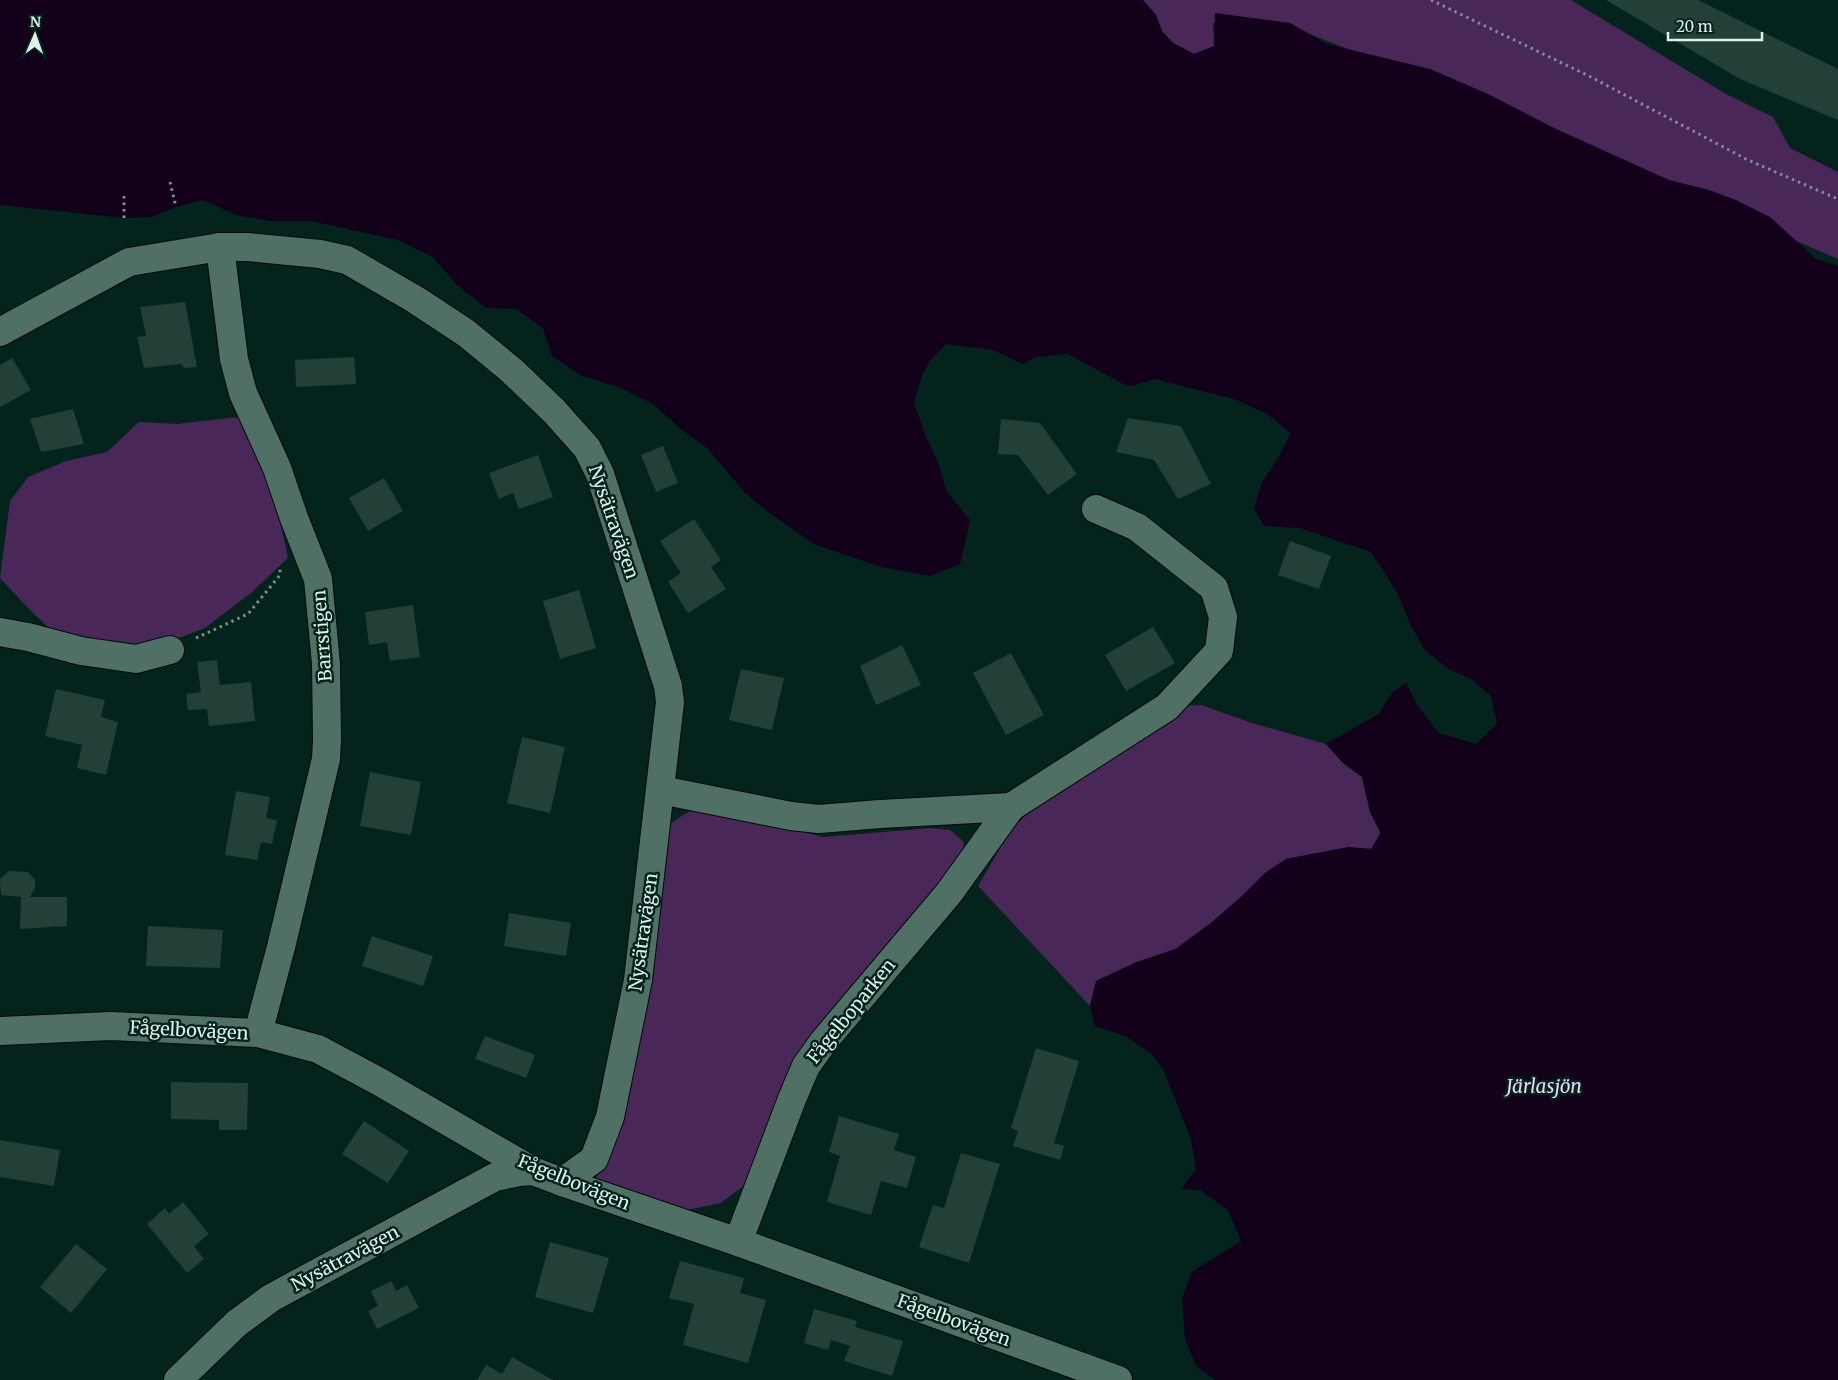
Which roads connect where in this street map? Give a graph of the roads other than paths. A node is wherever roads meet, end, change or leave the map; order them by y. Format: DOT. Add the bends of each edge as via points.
graph roads {
  1 [pos="220,247"];
  2 [pos="0,332"];
  3 [pos="1096,509"];
  4 [pos="0,632"];
  5 [pos="170,650"];
  6 [pos="661,790"];
  7 [pos="1011,807"];
  8 [pos="0,1031"];
  9 [pos="258,1033"];
  10 [pos="533,1171"];
  11 [pos="562,1182"];
  12 [pos="738,1242"];
  13 [pos="178,1380"];
  14 [pos="1118,1380"];
  1 -- 2 [label="street, Nysätravägen" via="129,262"];
  1 -- 6 [label="street, Nysätravägen" via="320,254 347,260 466,333 511,370 587,448 600,474 668,686 670,702"];
  1 -- 9 [label="street, Barrstigen" via="234,359 243,394 276,468 318,578 326,664 326,759 282,948"];
  3 -- 7 [label="street, Fågelboparken" via="1137,527 1214,588 1223,617 1219,651 1167,707"];
  4 -- 5 [label="street" via="81,651 136,659"];
  6 -- 7 [label="street, Fågelboparken" via="819,819"];
  6 -- 11 [label="street, Nysätravägen" via="638,980 610,1117 594,1159"];
  7 -- 12 [label="street, Fågelboparken" via="949,893 806,1066"];
  8 -- 9 [label="street, Fågelbovägen" via="111,1026"];
  9 -- 10 [label="street, Fågelbovägen" via="318,1049"];
  10 -- 11 [label="street, Fågelbovägen"];
  10 -- 13 [label="street, Nysätravägen" via="495,1177 271,1298 237,1323"];
  11 -- 12 [label="street, Fågelbovägen"];
  12 -- 14 [label="street, Fågelbovägen"];
}
